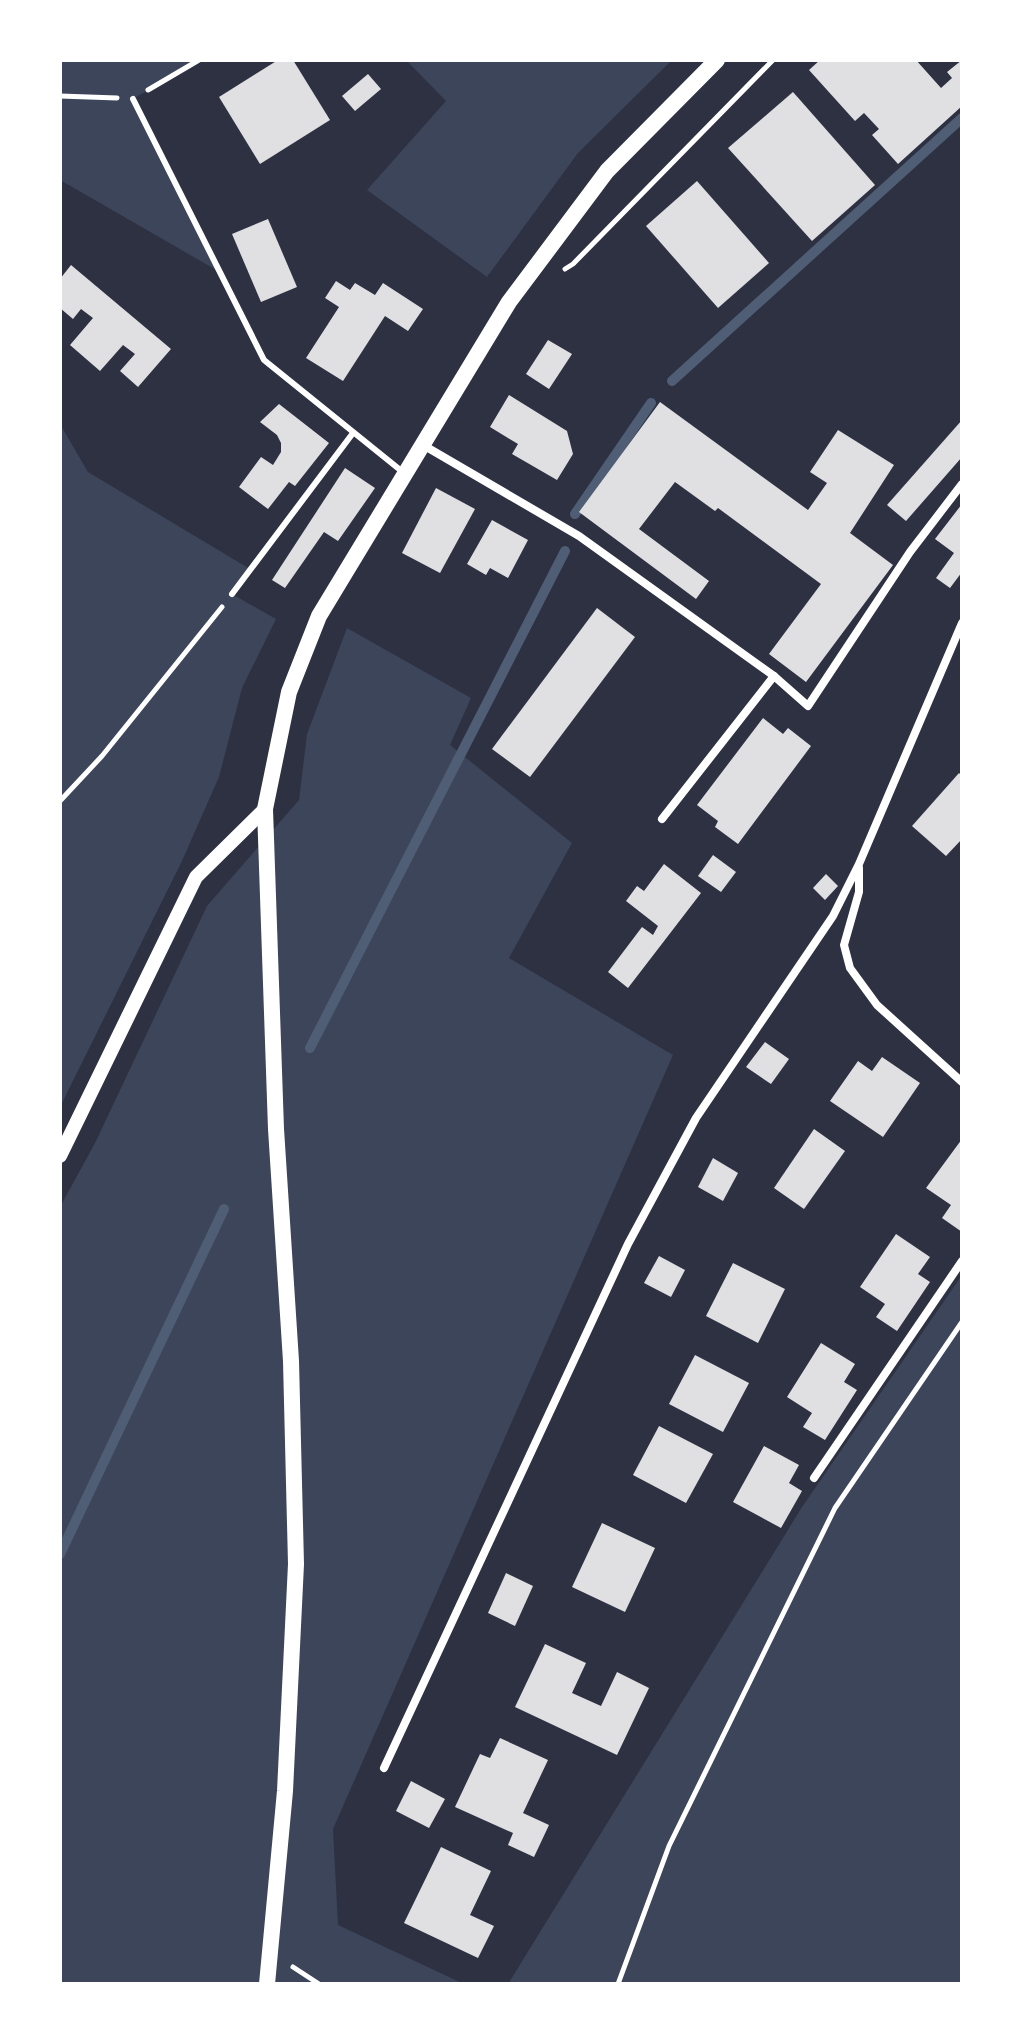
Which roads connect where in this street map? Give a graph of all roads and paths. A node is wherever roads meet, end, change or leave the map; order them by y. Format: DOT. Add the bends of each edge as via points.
graph roads {
  1 [pos="199,60"];
  2 [pos="717,60"];
  3 [pos="773,60"];
  4 [pos="60,96"];
  5 [pos="133,99"];
  6 [pos="561,271"];
  7 [pos="353,433"];
  8 [pos="422,444"];
  9 [pos="405,473"];
  10 [pos="962,484"];
  11 [pos="232,594"];
  12 [pos="962,623"];
  13 [pos="774,676"];
  14 [pos="60,801"];
  15 [pos="265,809"];
  16 [pos="662,819"];
  17 [pos="859,864"];
  18 [pos="962,1082"];
  19 [pos="60,1156"];
  20 [pos="962,1261"];
  21 [pos="962,1322"];
  22 [pos="814,1478"];
  23 [pos="384,1768"];
  24 [pos="267,1984"];
  25 [pos="618,1984"];
  1 -- 5 [label="path"];
  2 -- 8 [label="main road" via="607,171 509,302"];
  3 -- 6 [label="path"];
  4 -- 5 [label="path"];
  5 -- 7 [label="lane" via="264,360"];
  7 -- 9 [label="lane"];
  7 -- 11 [label="lane"];
  8 -- 9 [label="main road"];
  8 -- 13 [label="street" via="579,536"];
  9 -- 15 [label="main road" via="319,616 289,692"];
  10 -- 13 [label="street" via="808,706"];
  11 -- 14 [label="path"];
  12 -- 17 [label="street"];
  13 -- 16 [label="street"];
  15 -- 19 [label="street" via="196,877"];
  15 -- 24 [label="main road" via="296,1564 285,1791"];
  17 -- 18 [label="street" via="859,892 844,945 850,968 877,1005"];
  17 -- 23 [label="street" via="833,916 696,1118 628,1244"];
  20 -- 22 [label="street"];
  21 -- 25 [label="path" via="835,1508 669,1846"];
}
